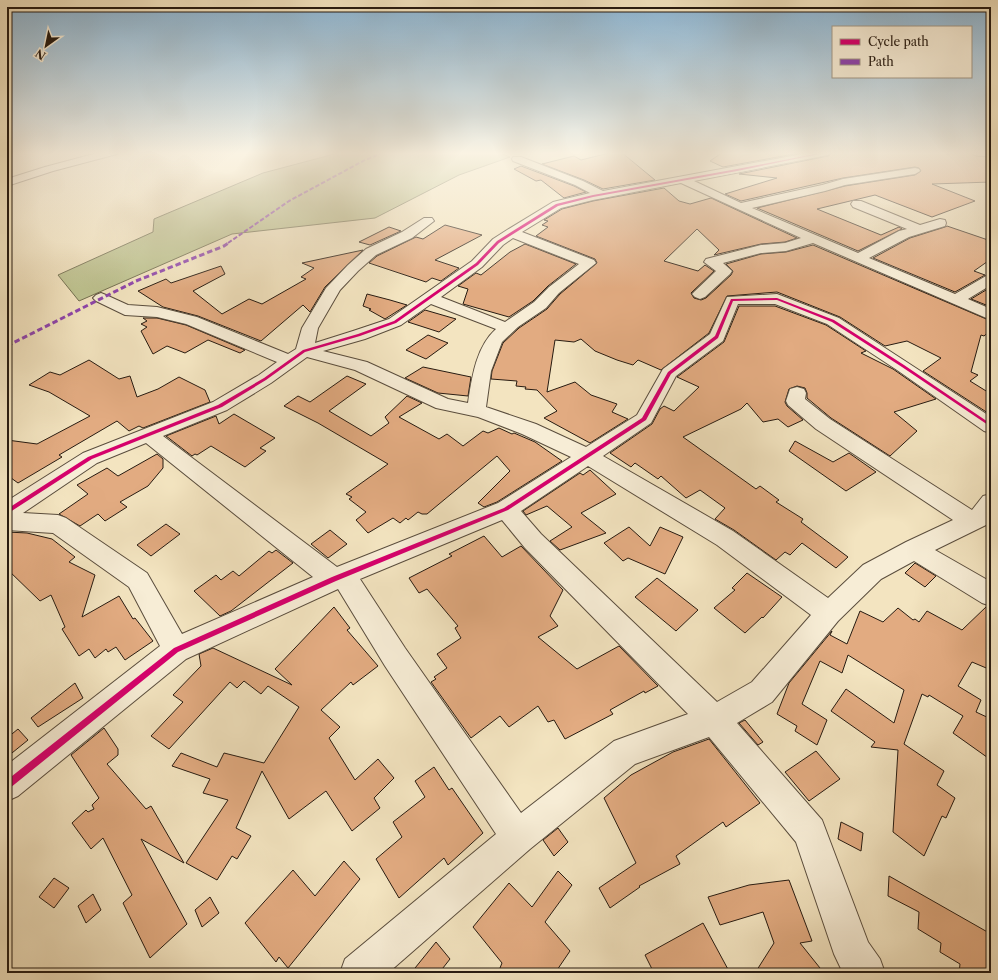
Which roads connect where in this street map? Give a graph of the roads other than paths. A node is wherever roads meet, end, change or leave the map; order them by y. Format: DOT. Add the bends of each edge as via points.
graph roads {
  1 [pos="586,198"];
  2 [pos="720,198"];
  3 [pos="781,198"];
  4 [pos="857,204"];
  5 [pos="740,207"];
  6 [pos="428,221"];
  7 [pos="940,223"];
  8 [pos="918,230"];
  9 [pos="512,233"];
  10 [pos="815,238"];
  11 [pos="860,257"];
  12 [pos="991,280"];
  13 [pos="101,298"];
  14 [pos="430,298"];
  15 [pos="732,300"];
  16 [pos="956,300"];
  17 [pos="991,315"];
  18 [pos="507,328"];
  19 [pos="297,356"];
  20 [pos="797,393"];
  21 [pos="476,411"];
  22 [pos="991,426"];
  23 [pos="147,434"];
  24 [pos="587,456"];
  25 [pos="506,509"];
  26 [pos="7,512"];
  27 [pos="982,512"];
  28 [pos="7,520"];
  29 [pos="914,549"];
  30 [pos="338,577"];
  31 [pos="991,595"];
  32 [pos="829,612"];
  33 [pos="176,650"];
  34 [pos="714,720"];
  35 [pos="7,785"];
  36 [pos="518,836"];
  37 [pos="359,973"];
  38 [pos="866,973"];
  1 -- 9 [label="street" via="557,205"];
  2 -- 5 [label="street"];
  3 -- 5 [label="street"];
  4 -- 8 [label="street"];
  5 -- 10 [label="street"];
  6 -- 19 [label="street" via="371,252 353,268 334,288"];
  7 -- 8 [label="street"];
  8 -- 11 [label="street" via="904,234"];
  9 -- 14 [label="street" via="498,242 477,264"];
  9 -- 18 [label="street" via="589,263 540,305"];
  10 -- 11 [label="street"];
  10 -- 15 [label="street" via="786,247 760,249 711,262 725,271 694,293"];
  11 -- 16 [label="street"];
  12 -- 16 [label="street"];
  13 -- 19 [label="street" via="125,310 158,312 191,320"];
  14 -- 18 [label="street"];
  14 -- 19 [label="street" via="395,322"];
  15 -- 22 [label="street" via="777,299 833,321"];
  15 -- 24 [label="street" via="717,337 669,374 644,419"];
  16 -- 17 [label="street"];
  18 -- 21 [label="street" via="494,340 482,371"];
  19 -- 21 [label="street" via="361,366 408,390 443,404"];
  19 -- 23 [label="street" via="220,406"];
  20 -- 27 [label="street" via="795,401 823,424"];
  21 -- 24 [label="street" via="529,428"];
  23 -- 26 [label="street" via="90,458"];
  23 -- 30 [label="street"];
  24 -- 25 [label="street"];
  24 -- 32 [label="street" via="724,538"];
  25 -- 30 [label="street"];
  25 -- 34 [label="street" via="533,541"];
  27 -- 29 [label="street"];
  28 -- 33 [label="street" via="58,524 138,580"];
  29 -- 31 [label="street"];
  29 -- 32 [label="street" via="872,572"];
  30 -- 33 [label="street"];
  30 -- 36 [label="street"];
  32 -- 34 [label="street" via="762,692"];
  33 -- 35 [label="street"];
  34 -- 36 [label="street" via="625,752"];
  34 -- 38 [label="street" via="810,832 853,954"];
  36 -- 37 [label="street"];
}
